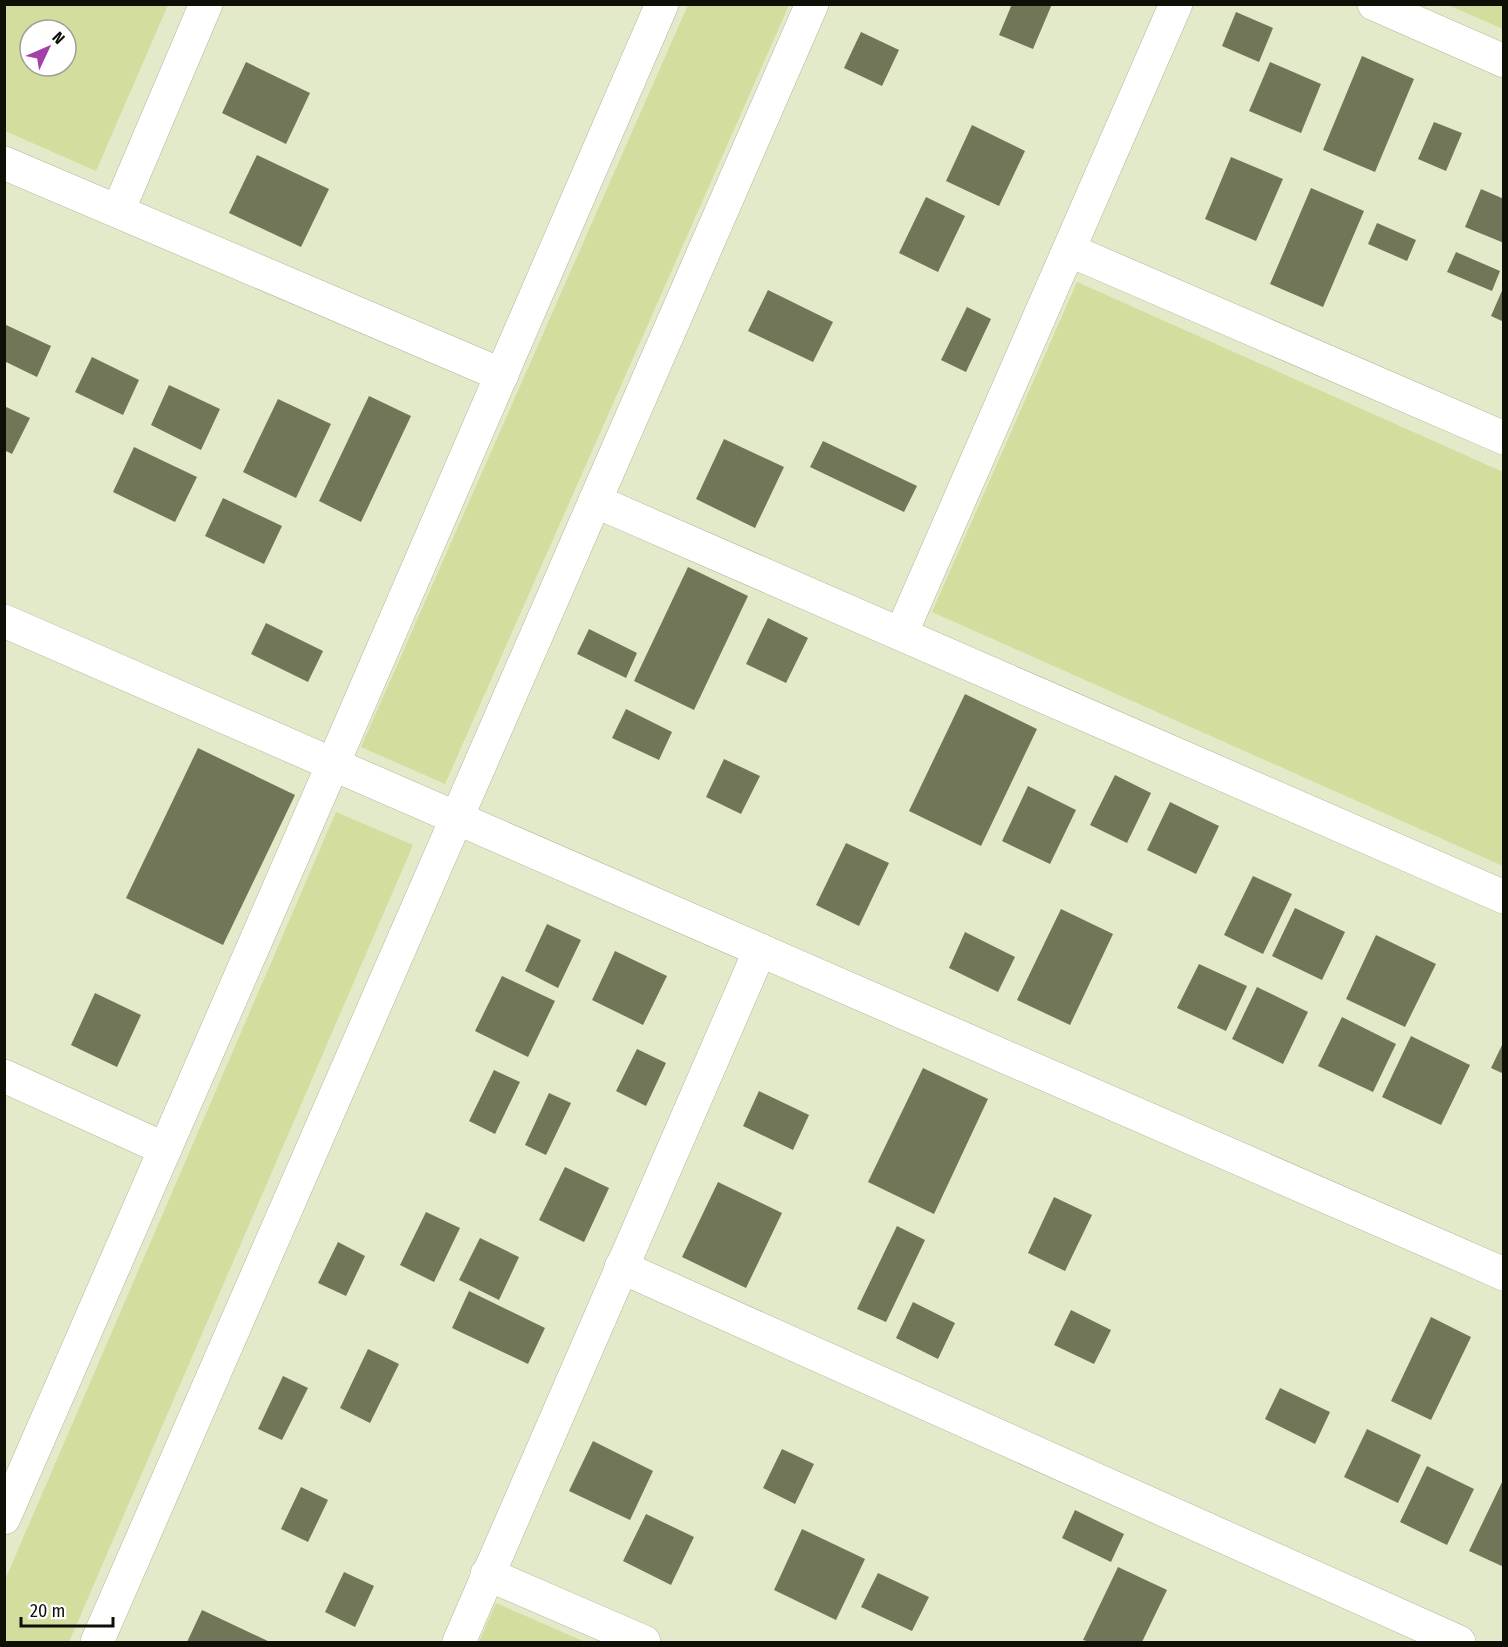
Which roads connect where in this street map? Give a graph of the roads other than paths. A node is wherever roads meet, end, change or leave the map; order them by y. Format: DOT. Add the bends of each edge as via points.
graph roads {
  1 [pos="206,4"];
  2 [pos="662,4"];
  3 [pos="812,4"];
  4 [pos="1176,4"];
  5 [pos="1374,4"];
  6 [pos="1503,61"];
  7 [pos="4,163"];
  8 [pos="118,211"];
  9 [pos="1069,250"];
  10 [pos="502,375"];
  11 [pos="1503,438"];
  12 [pos="595,501"];
  13 [pos="4,621"];
  14 [pos="901,634"];
  15 [pos="333,764"];
  16 [pos="456,818"];
  17 [pos="1503,897"];
  18 [pos="760,950"];
  19 [pos="4,1076"];
  20 [pos="165,1149"];
  21 [pos="621,1267"];
  22 [pos="1503,1274"];
  23 [pos="4,1518"];
  24 [pos="487,1574"];
  25 [pos="97,1642"];
  26 [pos="459,1642"];
  27 [pos="644,1642"];
  28 [pos="1459,1642"];
  1 -- 8 [label="street"];
  2 -- 10 [label="street"];
  3 -- 12 [label="street"];
  4 -- 9 [label="street"];
  5 -- 6 [label="street"];
  7 -- 8 [label="street"];
  8 -- 10 [label="street"];
  9 -- 11 [label="street"];
  9 -- 14 [label="street"];
  10 -- 15 [label="street"];
  12 -- 14 [label="street"];
  12 -- 16 [label="street"];
  13 -- 15 [label="street"];
  14 -- 17 [label="street"];
  15 -- 16 [label="street"];
  15 -- 20 [label="street"];
  16 -- 18 [label="street"];
  16 -- 25 [label="street"];
  18 -- 21 [label="street"];
  18 -- 22 [label="street"];
  19 -- 20 [label="street"];
  20 -- 23 [label="street"];
  21 -- 24 [label="street"];
  21 -- 28 [label="street"];
  24 -- 26 [label="street"];
  24 -- 27 [label="street"];
}
